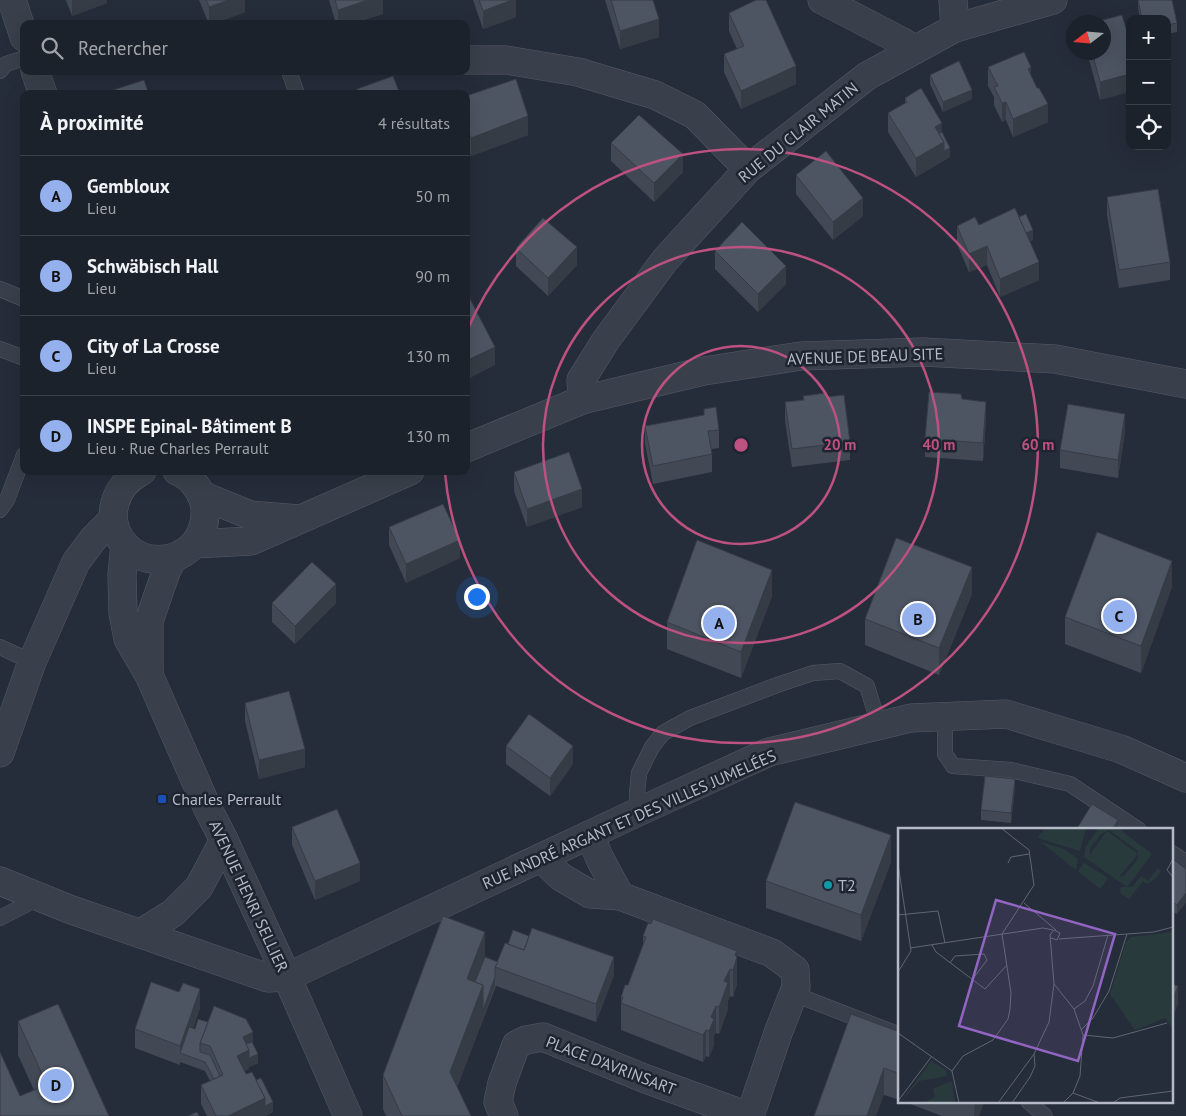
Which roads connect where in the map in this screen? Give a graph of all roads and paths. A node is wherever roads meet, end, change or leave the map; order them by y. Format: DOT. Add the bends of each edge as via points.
graph roads {
  1 [pos="12,0"];
  2 [pos="822,0"];
  3 [pos="953,0"];
  4 [pos="1053,0"];
  5 [pos="20,25"];
  6 [pos="955,28"];
  7 [pos="915,50"];
  8 [pos="20,59"];
  9 [pos="470,60"];
  10 [pos="0,71"];
  11 [pos="36,75"];
  12 [pos="290,75"];
  13 [pos="42,90"];
  14 [pos="296,90"];
  15 [pos="748,169"];
  16 [pos="0,288"];
  17 [pos="20,297"];
  18 [pos="0,349"];
  19 [pos="20,356"];
  20 [pos="1186,384"];
  21 [pos="582,400"];
  22 [pos="470,446"];
  23 [pos="20,466"];
  24 [pos="134,475"];
  25 [pos="184,475"];
  26 [pos="401,475"];
  27 [pos="201,494"];
  28 [pos="0,510"];
  29 [pos="114,519"];
  30 [pos="303,519"];
  31 [pos="125,545"];
  32 [pos="184,551"];
  33 [pos="0,647"];
  34 [pos="32,662"];
  35 [pos="148,675"];
  36 [pos="945,716"];
  37 [pos="879,725"];
  38 [pos="0,753"];
  39 [pos="1186,778"];
  40 [pos="638,812"];
  41 [pos="1136,828"];
  42 [pos="590,835"];
  43 [pos="224,840"];
  44 [pos="1174,854"];
  45 [pos="541,858"];
  46 [pos="1186,862"];
  47 [pos="0,881"];
  48 [pos="620,896"];
  49 [pos="41,897"];
  50 [pos="0,918"];
  51 [pos="141,933"];
  52 [pos="287,977"];
  53 [pos="794,994"];
  54 [pos="898,1034"];
  55 [pos="1032,1104"];
  56 [pos="348,1116"];
  57 [pos="504,1116"];
  58 [pos="749,1116"];
  59 [pos="1045,1116"];
  1 -- 5 [label="street"];
  2 -- 7 [label="street"];
  3 -- 6 [label="street"];
  4 -- 6 [label="street, RUE DU CLAIR MATIN"];
  6 -- 7 [label="street, RUE DU CLAIR MATIN"];
  7 -- 15 [label="street, RUE DU CLAIR MATIN" via="867,76"];
  8 -- 10 [label="lane" via="6,64"];
  9 -- 15 [label="street" via="506,60 578,72 655,94 695,115"];
  11 -- 13 [label="street"];
  12 -- 14 [label="lane"];
  15 -- 21 [label="street, RUE DU CLAIR MATIN" via="665,260 606,340 581,380"];
  16 -- 17 [label="lane"];
  18 -- 19 [label="lane"];
  20 -- 21 [label="street, AVENUE DE BEAU SITE" via="1055,359 923,352 800,356 704,371"];
  21 -- 22 [label="street, AVENUE DE BEAU SITE"];
  23 -- 28 [label="lane" via="8,500"];
  24 -- 29 [label="street" via="119,492 114,505"];
  25 -- 27 [label="street"];
  26 -- 30 [label="street"];
  27 -- 30 [label="street" via="250,515"];
  27 -- 32 [label="street, AVENUE HENRI SELLIER" via="205,507 202,533"];
  29 -- 31 [label="street" via="117,533"];
  29 -- 34 [label="street" via="76,562"];
  30 -- 32 [label="street" via="251,541"];
  31 -- 32 [label="street" via="135,553 160,560"];
  31 -- 35 [label="street, AVENUE HENRI SELLIER" via="123,613 128,639"];
  32 -- 35 [label="street, AVENUE HENRI SELLIER" via="166,572 149,620"];
  33 -- 34 [label="lane"];
  34 -- 38 [label="street"];
  35 -- 43 [label="street, AVENUE HENRI SELLIER"];
  36 -- 37 [label="street, RUE ANDRÉ ARGANT ET DES VILLES JUMELÉES" via="911,718"];
  36 -- 39 [label="street, RUE ANDRÉ ARGANT ET DES VILLES JUMELÉES" via="1006,714 1121,749"];
  36 -- 41 [label="lane" via="945,754 953,766 1011,770 1070,784"];
  37 -- 40 [label="street, RUE ANDRÉ ARGANT ET DES VILLES JUMELÉES" via="769,752"];
  37 -- 40 [label="lane" via="867,686 840,672 813,673 780,684 690,718 663,733 639,773"];
  40 -- 42 [label="street, RUE ANDRÉ ARGANT ET DES VILLES JUMELÉES"];
  42 -- 45 [label="street, RUE ANDRÉ ARGANT ET DES VILLES JUMELÉES"];
  42 -- 48 [label="street"];
  43 -- 51 [label="street" via="198,887 173,913"];
  43 -- 52 [label="street, AVENUE HENRI SELLIER"];
  44 -- 46 [label="lane"];
  45 -- 48 [label="street" via="561,877 590,894"];
  45 -- 52 [label="street, RUE ANDRÉ ARGANT ET DES VILLES JUMELÉES"];
  47 -- 49 [label="street"];
  48 -- 53 [label="street" via="772,953 795,970"];
  49 -- 50 [label="lane"];
  49 -- 51 [label="street"];
  51 -- 52 [label="street" via="268,978"];
  52 -- 56 [label="street, AVENUE HENRI SELLIER"];
  53 -- 54 [label="lane"];
  53 -- 58 [label="street"];
  55 -- 59 [label="lane"];
  57 -- 58 [label="street, PLACE D'AVRINSART" via="498,1102 516,1045 543,1037"];
}
